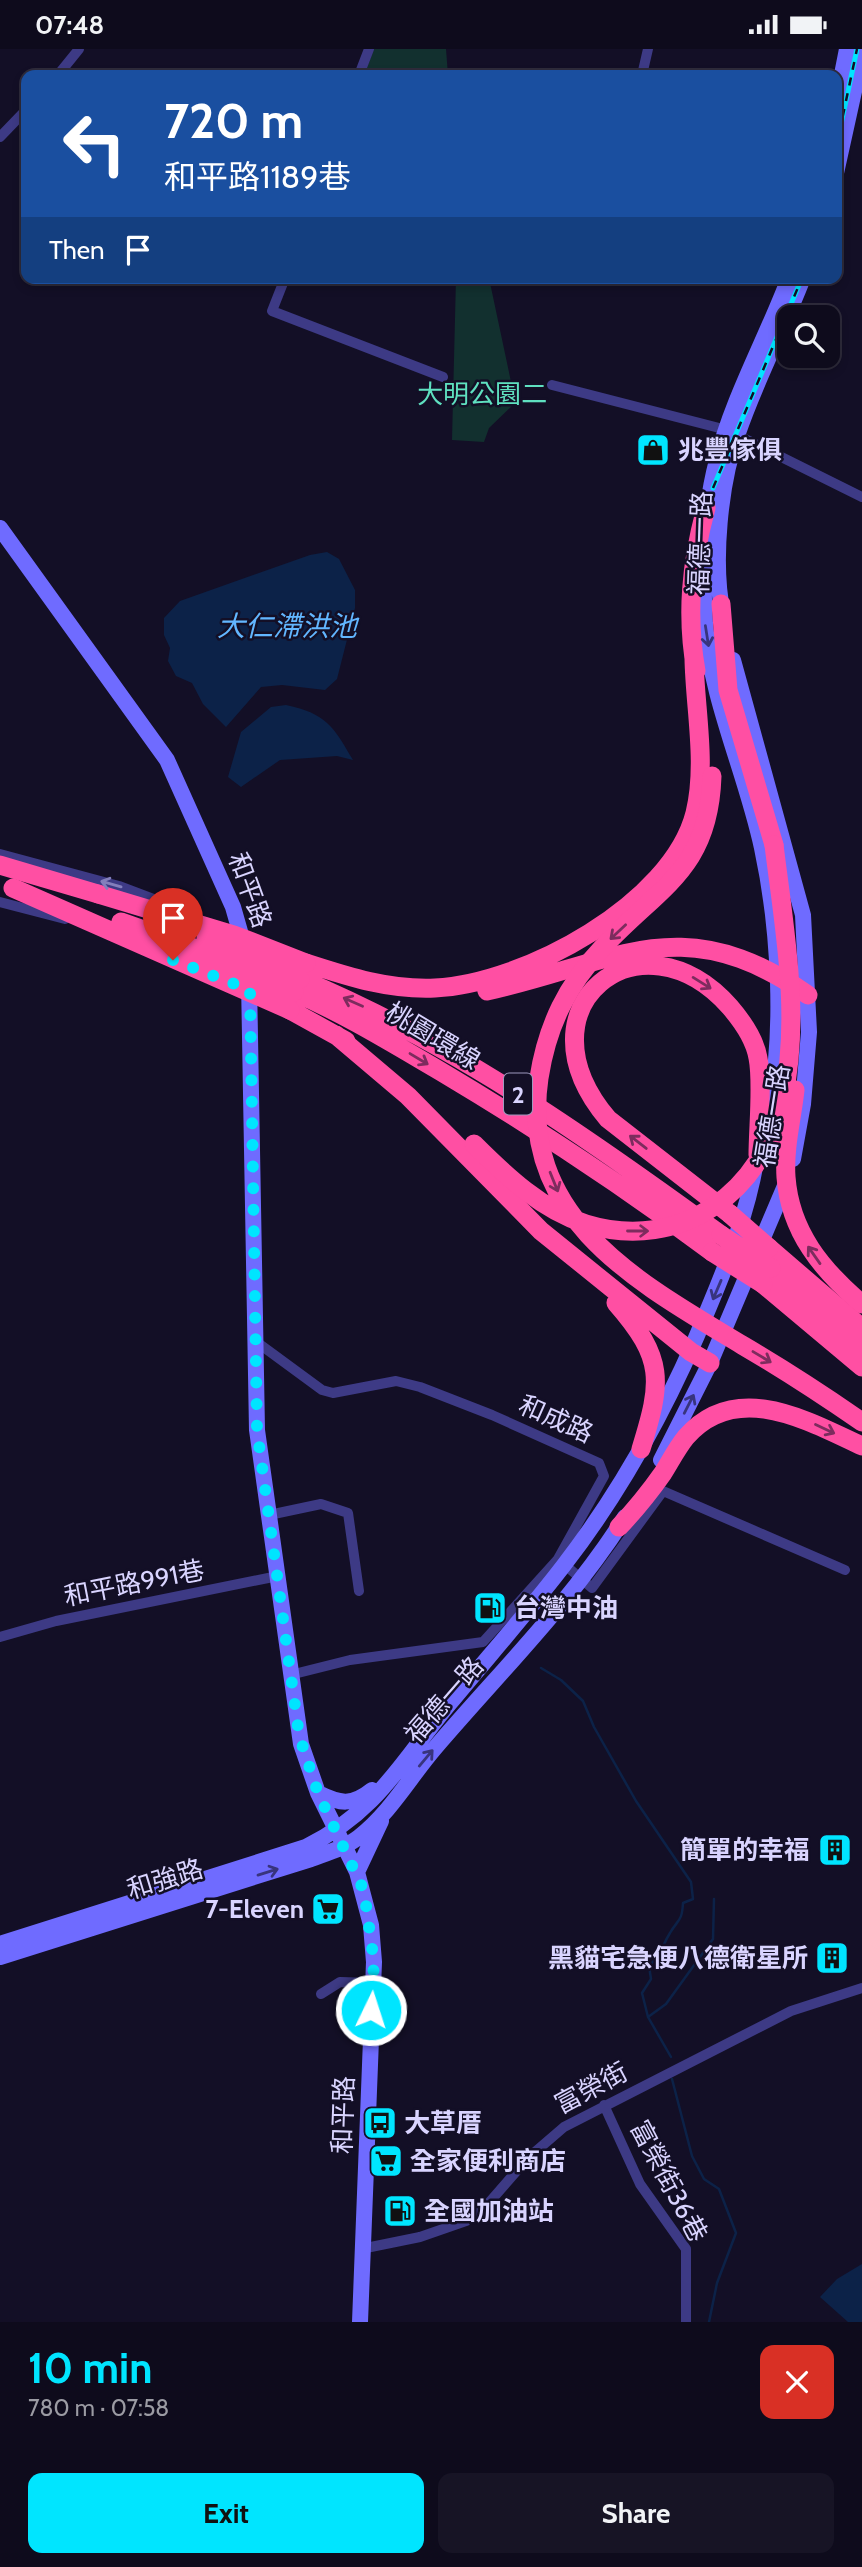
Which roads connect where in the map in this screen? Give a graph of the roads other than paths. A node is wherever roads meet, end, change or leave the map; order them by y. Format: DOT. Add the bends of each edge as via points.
graph roads {
  1 [pos="79,49"];
  2 [pos="369,49"];
  3 [pos="648,49"];
  4 [pos="847,49"];
  5 [pos="862,55"];
  6 [pos="62,70"];
  7 [pos="361,70"];
  8 [pos="643,70"];
  9 [pos="842,74"];
  10 [pos="21,115"];
  11 [pos="0,137"];
  12 [pos="842,146"];
  13 [pos="283,284"];
  14 [pos="787,284"];
  15 [pos="800,284"];
  16 [pos="443,377"];
  17 [pos="552,385"];
  18 [pos="732,432"];
  19 [pos="862,497"];
  20 [pos="706,508"];
  21 [pos="0,528"];
  22 [pos="720,604"];
  23 [pos="694,659"];
  24 [pos="774,845"];
  25 [pos="0,854"];
  26 [pos="0,865"];
  27 [pos="4,892"];
  28 [pos="243,934"];
  29 [pos="775,948"];
  30 [pos="806,954"];
  31 [pos="777,974"];
  32 [pos="298,986"];
  33 [pos="250,990"];
  34 [pos="808,995"];
  35 [pos="336,1035"];
  36 [pos="758,1155"];
  37 [pos="578,1262"];
  38 [pos="767,1276"];
  39 [pos="862,1304"];
  40 [pos="862,1328"];
  41 [pos="254,1340"];
  42 [pos="862,1345"];
  43 [pos="691,1352"];
  44 [pos="710,1363"];
  45 [pos="862,1367"];
  46 [pos="862,1422"];
  47 [pos="862,1445"];
  48 [pos="641,1449"];
  49 [pos="269,1515"];
  50 [pos="619,1527"];
  51 [pos="561,1562"];
  52 [pos="845,1570"];
  53 [pos="278,1576"];
  54 [pos="580,1579"];
  55 [pos="359,1591"];
  56 [pos="0,1637"];
  57 [pos="290,1675"];
  58 [pos="421,1738"];
  59 [pos="318,1793"];
  60 [pos="385,1812"];
  61 [pos="340,1839"];
  62 [pos="357,1872"];
  63 [pos="0,1944"];
  64 [pos="0,1957"];
  65 [pos="373,1983"];
  66 [pos="862,1988"];
  67 [pos="321,1994"];
  68 [pos="604,2105"];
  69 [pos="362,2249"];
  70 [pos="359,2322"];
  71 [pos="686,2322"];
  1 -- 6 [label="street"];
  2 -- 7 [label="street"];
  3 -- 8 [label="street"];
  4 -- 9 [label="main road"];
  5 -- 12 [label="main road"];
  10 -- 11 [label="street"];
  13 -- 16 [label="street" via="272,311"];
  14 -- 18 [label="main road, 福德一路"];
  15 -- 18 [label="main road, 福德一路"];
  17 -- 18 [label="street"];
  18 -- 19 [label="street"];
  18 -- 20 [label="main road, 福德一路"];
  18 -- 22 [label="main road, 福德一路" via="721,520"];
  20 -- 23 [label="highway" via="694,551 690,591"];
  20 -- 29 [label="main road, 福德一路, one-way" via="705,624 715,683 762,848"];
  21 -- 28 [label="main road, 和平路" via="167,760"];
  22 -- 24 [label="highway" via="724,668"];
  22 -- 30 [label="main road, 福德一路" via="737,683 803,915"];
  23 -- 32 [label="highway" via="700,766 695,812 680,852 629,903 552,956 462,986"];
  23 -- 46 [label="highway, one-way, bridge" via="712,776 711,810 704,834 683,869 603,946 562,1001 551,1025 536,1117 559,1195 607,1256 649,1289 797,1377"];
  35 -- 24 [label="highway, one-way, bridge" via="391,1069 501,1170 554,1209 585,1224 633,1232 673,1228 724,1199 745,1180 769,1143 783,1098 790,1042 788,970"];
  39 -- 24 [label="highway, one-way, bridge" via="810,1249 796,1220 786,1177 799,1002 789,898"];
  28 -- 25 [label="street, one-way" via="119,886"];
  26 -- 32 [label="highway, bridge" via="234,935"];
  27 -- 32 [label="highway, bridge"];
  27 -- 33 [label="street"];
  28 -- 33 [label="main road, 和平路"];
  29 -- 30 [label="main road" via="783,963"];
  29 -- 31 [label="main road, 福德一路"];
  30 -- 34 [label="main road, 福德一路"];
  31 -- 32 [label="highway" via="734,955 671,946 640,949 479,993 418,997 360,988"];
  31 -- 34 [label="highway"];
  31 -- 36 [label="main road, 福德一路" via="768,1111"];
  32 -- 35 [label="highway"];
  32 -- 38 [label="highway, 桃園環線 / 2, bridge" via="361,1004 536,1105 591,1140 716,1243"];
  33 -- 41 [label="main road, 和平路"];
  34 -- 44 [label="main road, 福德一路" via="803,1104 786,1183"];
  35 -- 37 [label="highway" via="408,1096 494,1187"];
  40 -- 36 [label="highway, one-way, bridge" via="730,1214 608,1119 594,1102 576,1069 574,1048 580,1007 590,993 624,969 645,965 680,970 718,993 747,1031 758,1059"];
  36 -- 43 [label="main road, 福德一路, one-way" via="748,1208"];
  37 -- 43 [label="highway"];
  37 -- 48 [label="highway" via="635,1327 654,1360 654,1408"];
  38 -- 42 [label="highway, 桃園環線 / 2"];
  38 -- 45 [label="highway, 桃園環線 / 2"];
  41 -- 49 [label="main road, 和平路" via="257,1430"];
  41 -- 51 [label="street, 和成路" via="322,1390 333,1393 396,1381 420,1387 599,1463 604,1476"];
  43 -- 44 [label="highway"];
  43 -- 48 [label="main road, 福德一路"];
  50 -- 44 [label="main road, 福德一路, one-way" via="655,1471"];
  50 -- 47 [label="highway, one-way" via="642,1502 685,1438 701,1423 735,1407 777,1410"];
  48 -- 51 [label="main road, 福德一路"];
  49 -- 53 [label="main road, 和平路"];
  49 -- 55 [label="street" via="321,1504 348,1513"];
  50 -- 54 [label="main road, 福德一路"];
  51 -- 54 [label="street"];
  51 -- 57 [label="street" via="483,1642 351,1660"];
  51 -- 58 [label="main road, 福德一路"];
  52 -- 54 [label="street" via="663,1491 592,1588"];
  53 -- 56 [label="street, 和平路991巷" via="56,1621"];
  53 -- 57 [label="main road, 和平路"];
  60 -- 54 [label="main road, 福德一路, one-way"];
  57 -- 59 [label="main road, 和平路" via="301,1744"];
  58 -- 59 [label="main road" via="360,1800 337,1803"];
  58 -- 61 [label="main road, 福德一路"];
  59 -- 61 [label="main road, 和平路"];
  60 -- 61 [label="main road, 福德一路"];
  60 -- 62 [label="main road"];
  61 -- 62 [label="main road, 和平路"];
  61 -- 63 [label="main road, 和強路"];
  64 -- 61 [label="main road, 和強路, one-way"];
  62 -- 65 [label="main road, 和平路" via="371,1925"];
  65 -- 67 [label="street" via="340,1982"];
  65 -- 69 [label="main road, 和平路"];
  66 -- 68 [label="street, 富榮街" via="791,2011"];
  68 -- 69 [label="street, 富榮街" via="545,2142 487,2205 466,2221 420,2238"];
  68 -- 71 [label="street, 富榮街36巷" via="640,2184 686,2249"];
  69 -- 70 [label="main road, 和平路"];
}
